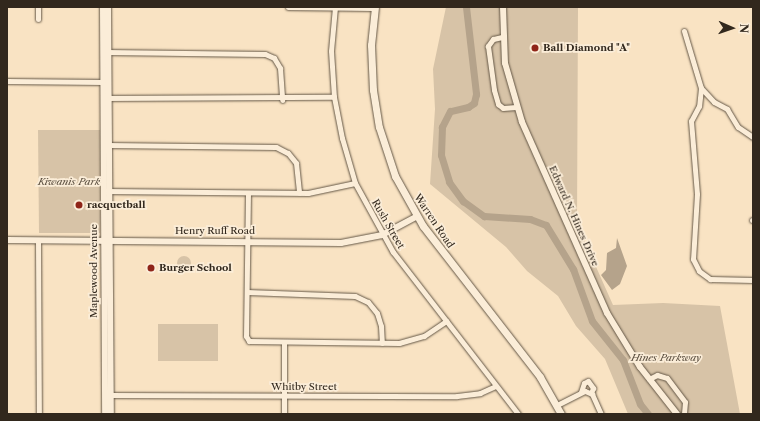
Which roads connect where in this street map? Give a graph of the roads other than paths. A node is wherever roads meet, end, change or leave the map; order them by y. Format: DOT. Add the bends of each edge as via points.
graph roads {
  1 [pos="38,7"];
  2 [pos="103,7"];
  3 [pos="108,7"];
  4 [pos="288,7"];
  5 [pos="297,7"];
  6 [pos="335,7"];
  7 [pos="503,7"];
  8 [pos="375,8"];
  9 [pos="38,19"];
  10 [pos="684,31"];
  11 [pos="502,37"];
  12 [pos="106,52"];
  13 [pos="7,82"];
  14 [pos="103,82"];
  15 [pos="701,88"];
  16 [pos="106,98"];
  17 [pos="334,98"];
  18 [pos="282,100"];
  19 [pos="516,107"];
  20 [pos="753,137"];
  21 [pos="107,145"];
  22 [pos="355,183"];
  23 [pos="107,191"];
  24 [pos="248,193"];
  25 [pos="299,193"];
  26 [pos="417,216"];
  27 [pos="382,235"];
  28 [pos="7,240"];
  29 [pos="38,241"];
  30 [pos="107,241"];
  31 [pos="247,242"];
  32 [pos="753,280"];
  33 [pos="247,292"];
  34 [pos="446,321"];
  35 [pos="284,342"];
  36 [pos="382,343"];
  37 [pos="649,379"];
  38 [pos="496,386"];
  39 [pos="581,392"];
  40 [pos="591,393"];
  41 [pos="108,394"];
  42 [pos="284,396"];
  43 [pos="556,404"];
  44 [pos="39,414"];
  45 [pos="105,414"];
  46 [pos="111,414"];
  47 [pos="284,414"];
  48 [pos="518,414"];
  49 [pos="561,414"];
  50 [pos="601,414"];
  51 [pos="677,414"];
  52 [pos="684,414"];
  1 -- 9 [label="street"];
  2 -- 12 [label="street, Maplewood Avenue"];
  3 -- 12 [label="street, Maplewood Avenue"];
  4 -- 5 [label="street"];
  5 -- 6 [label="street"];
  6 -- 8 [label="street"];
  6 -- 17 [label="street, Rush Street" via="331,51"];
  7 -- 11 [label="street, Edward N. Hines Drive"];
  8 -- 26 [label="main road, Warren Road" via="370,57 377,116 393,170"];
  10 -- 15 [label="street"];
  11 -- 19 [label="street, Edward N. Hines Drive" via="505,63"];
  11 -- 19 [label="street" via="494,39 488,46 494,90 498,104 503,108"];
  12 -- 14 [label="street, Maplewood Avenue"];
  12 -- 16 [label="street, Maplewood Avenue"];
  12 -- 18 [label="street" via="265,54 274,58 280,68"];
  13 -- 14 [label="street"];
  14 -- 16 [label="street, Maplewood Avenue"];
  15 -- 20 [label="street" via="714,102 727,109 738,127"];
  15 -- 32 [label="street" via="699,106 691,121 697,194 693,255 697,268 707,278"];
  16 -- 18 [label="street"];
  16 -- 21 [label="street, Maplewood Avenue"];
  17 -- 18 [label="street"];
  17 -- 22 [label="street, Rush Street"];
  19 -- 37 [label="street, Edward N. Hines Drive" via="607,314"];
  21 -- 23 [label="street, Maplewood Avenue"];
  21 -- 25 [label="street" via="276,147 288,153 296,163"];
  22 -- 25 [label="street" via="328,191"];
  22 -- 27 [label="street, Rush Street"];
  23 -- 24 [label="street"];
  23 -- 30 [label="street, Maplewood Avenue"];
  24 -- 25 [label="street"];
  24 -- 31 [label="street"];
  26 -- 27 [label="street, Henry Ruff Road"];
  26 -- 43 [label="main road, Warren Road" via="540,377"];
  27 -- 31 [label="street, Henry Ruff Road" via="336,243"];
  27 -- 34 [label="street, Rush Street"];
  28 -- 29 [label="street, Henry Ruff Road"];
  29 -- 30 [label="street, Henry Ruff Road"];
  29 -- 44 [label="street"];
  30 -- 31 [label="street, Henry Ruff Road"];
  30 -- 41 [label="street, Maplewood Avenue"];
  31 -- 33 [label="street"];
  33 -- 35 [label="street" via="248,340"];
  33 -- 36 [label="street" via="355,296 368,302 376,313 381,326"];
  34 -- 36 [label="street" via="416,339"];
  34 -- 38 [label="street, Rush Street"];
  35 -- 36 [label="street"];
  35 -- 42 [label="street"];
  37 -- 51 [label="street, Edward N. Hines Drive"];
  37 -- 52 [label="street" via="656,375 667,378 685,402"];
  38 -- 42 [label="street, Whitby Street" via="480,393 457,396"];
  38 -- 48 [label="street, Rush Street"];
  39 -- 40 [label="street"];
  39 -- 40 [label="street" via="584,383 588,381 593,388"];
  39 -- 43 [label="street"];
  40 -- 50 [label="street"];
  41 -- 42 [label="street, Whitby Street"];
  41 -- 45 [label="street, Maplewood Avenue"];
  41 -- 46 [label="street, Maplewood Avenue"];
  42 -- 47 [label="street"];
  43 -- 49 [label="main road, Warren Road"];
}
